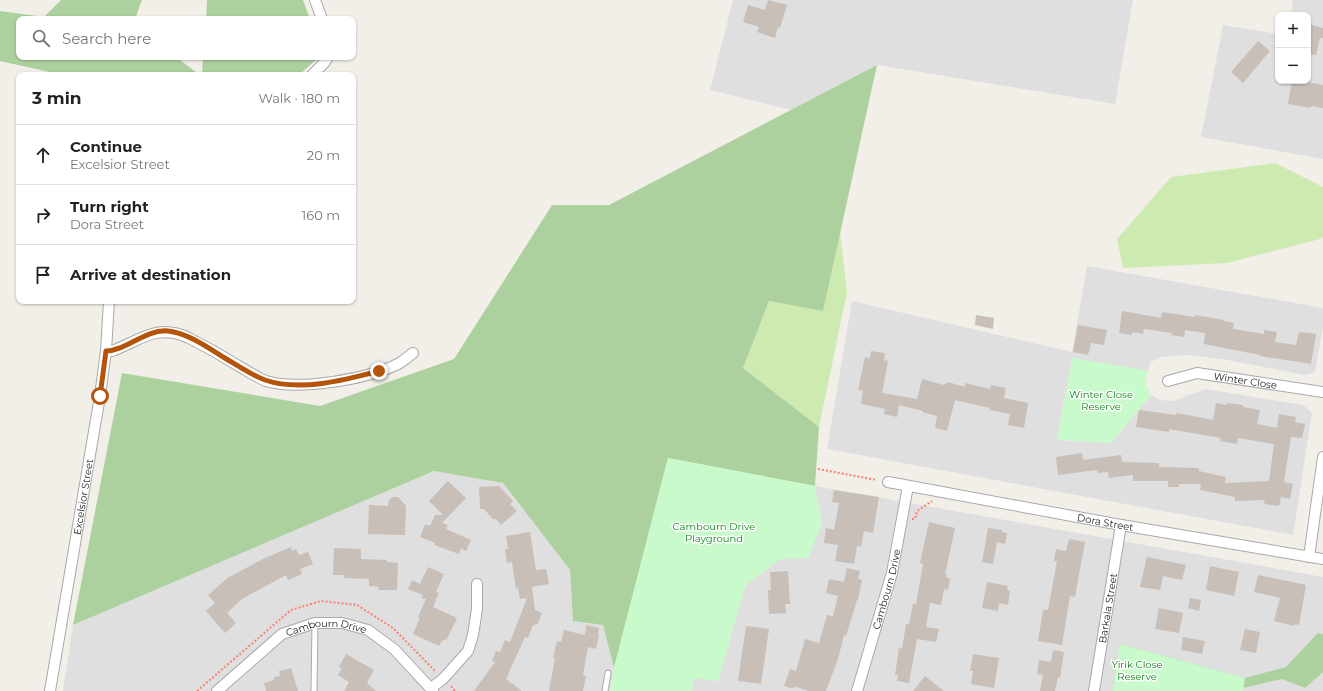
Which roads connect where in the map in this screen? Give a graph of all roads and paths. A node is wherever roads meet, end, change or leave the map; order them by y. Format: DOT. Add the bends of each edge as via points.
graph roads {
  1 [pos="315,0"];
  2 [pos="321,16"];
  3 [pos="326,60"];
  4 [pos="315,72"];
  5 [pos="110,304"];
  6 [pos="106,351"];
  7 [pos="413,354"];
  8 [pos="1168,381"];
  9 [pos="1323,392"];
  10 [pos="1323,457"];
  11 [pos="818,469"];
  12 [pos="888,482"];
  13 [pos="908,486"];
  14 [pos="1121,525"];
  15 [pos="1309,557"];
  16 [pos="1323,560"];
  17 [pos="478,584"];
  18 [pos="315,623"];
  19 [pos="608,673"];
  20 [pos="432,690"];
  21 [pos="50,691"];
  22 [pos="217,691"];
  23 [pos="314,691"];
  24 [pos="605,691"];
  25 [pos="857,691"];
  26 [pos="1094,691"];
  1 -- 2 [label="street"];
  3 -- 4 [label="street"];
  5 -- 6 [label="street, Excelsior Street"];
  6 -- 7 [label="street" via="112,351 157,332 174,332 259,378 292,385 355,378 398,364"];
  6 -- 21 [label="street, Excelsior Street"];
  8 -- 9 [label="street, Winter Close" via="1197,373"];
  10 -- 15 [label="street"];
  11 -- 12 [label="path"];
  12 -- 13 [label="street, Dora Street"];
  13 -- 14 [label="street, Dora Street"];
  13 -- 25 [label="street, Cambourn Drive" via="892,573"];
  14 -- 15 [label="street, Dora Street"];
  14 -- 26 [label="street, Barkala Street"];
  15 -- 16 [label="street, Dora Street"];
  17 -- 20 [label="street" via="478,610 468,651"];
  18 -- 20 [label="street, Cambourn Drive" via="342,623 368,630 394,649"];
  18 -- 22 [label="street, Cambourn Drive" via="282,634"];
  18 -- 23 [label="lane"];
  19 -- 24 [label="lane"];
}
